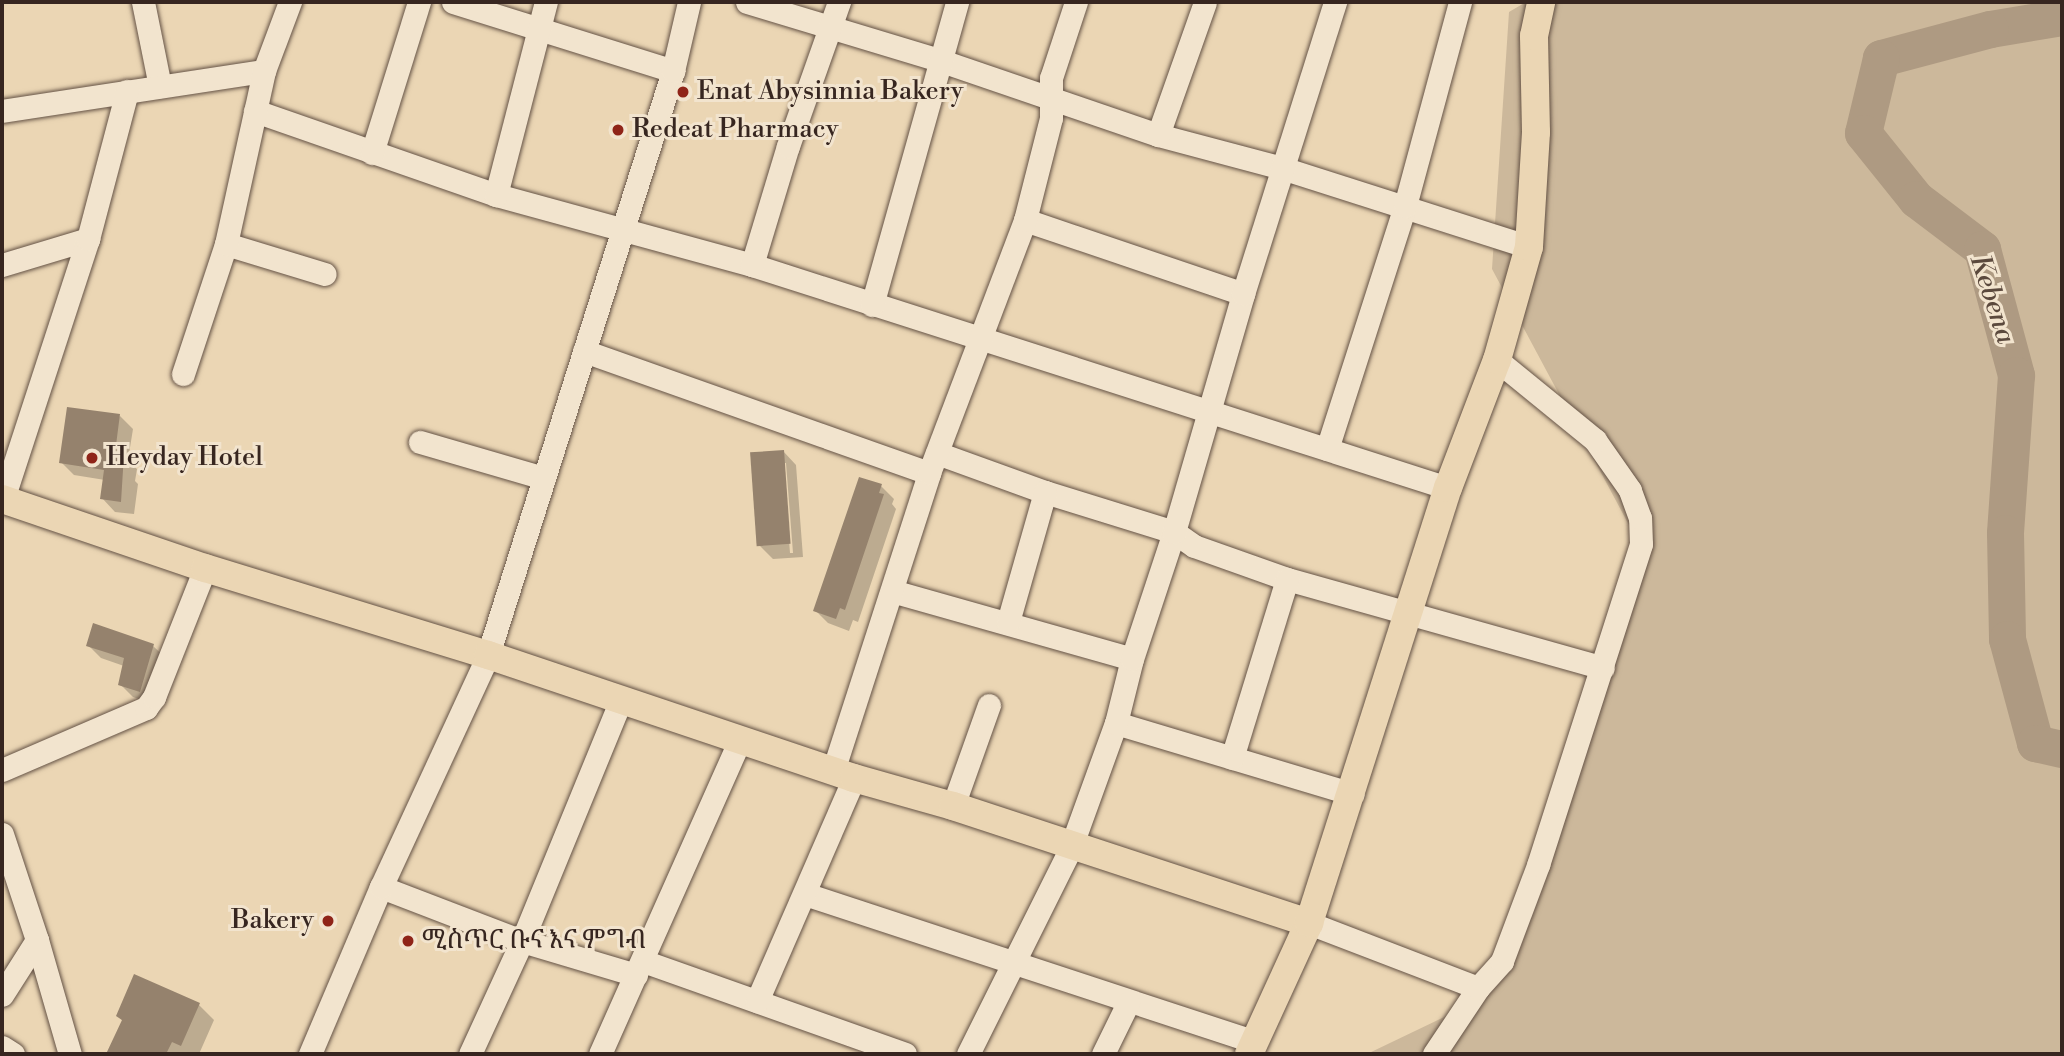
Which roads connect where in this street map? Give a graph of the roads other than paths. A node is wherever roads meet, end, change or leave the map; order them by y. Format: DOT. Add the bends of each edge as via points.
graph roads {
  1 [pos="143,2"];
  2 [pos="290,2"];
  3 [pos="419,2"];
  4 [pos="453,2"];
  5 [pos="546,2"];
  6 [pos="689,2"];
  7 [pos="747,2"];
  8 [pos="839,2"];
  9 [pos="957,2"];
  10 [pos="1076,2"];
  11 [pos="1205,2"];
  12 [pos="1335,2"];
  13 [pos="1460,2"];
  14 [pos="1541,2"];
  15 [pos="540,27"];
  16 [pos="829,29"];
  17 [pos="942,61"];
  18 [pos="264,71"];
  19 [pos="673,71"];
  20 [pos="160,86"];
  21 [pos="127,91"];
  22 [pos="1049,100"];
  23 [pos="2,111"];
  24 [pos="255,111"];
  25 [pos="1158,135"];
  26 [pos="372,153"];
  27 [pos="1282,169"];
  28 [pos="496,195"];
  29 [pos="1405,206"];
  30 [pos="1026,220"];
  31 [pos="622,229"];
  32 [pos="88,239"];
  33 [pos="226,244"];
  34 [pos="1529,247"];
  35 [pos="2,265"];
  36 [pos="752,265"];
  37 [pos="325,274"];
  38 [pos="1242,294"];
  39 [pos="872,305"];
  40 [pos="980,339"];
  41 [pos="584,351"];
  42 [pos="1497,360"];
  43 [pos="183,374"];
  44 [pos="1210,411"];
  45 [pos="421,442"];
  46 [pos="1327,449"];
  47 [pos="933,463"];
  48 [pos="544,478"];
  49 [pos="1448,488"];
  50 [pos="1045,492"];
  51 [pos="2,499"];
  52 [pos="1174,532"];
  53 [pos="205,568"];
  54 [pos="1287,579"];
  55 [pos="892,591"];
  56 [pos="1408,613"];
  57 [pos="1008,622"];
  58 [pos="488,654"];
  59 [pos="1132,659"];
  60 [pos="1603,668"];
  61 [pos="621,700"];
  62 [pos="989,705"];
  63 [pos="1116,723"];
  64 [pos="740,740"];
  65 [pos="1232,758"];
  66 [pos="2,770"];
  67 [pos="844,774"];
  68 [pos="1353,794"];
  69 [pos="953,806"];
  70 [pos="2,834"];
  71 [pos="1071,847"];
  72 [pos="381,887"];
  73 [pos="805,894"];
  74 [pos="1309,923"];
  75 [pos="37,940"];
  76 [pos="522,941"];
  77 [pos="1013,965"];
  78 [pos="639,968"];
  79 [pos="1478,988"];
  80 [pos="2,995"];
  81 [pos="757,1001"];
  82 [pos="1128,1003"];
  83 [pos="2,1047"];
  84 [pos="1252,1048"];
  85 [pos="13,1054"];
  86 [pos="70,1054"];
  87 [pos="310,1054"];
  88 [pos="470,1054"];
  89 [pos="600,1054"];
  90 [pos="905,1054"];
  91 [pos="968,1054"];
  92 [pos="1103,1054"];
  93 [pos="1434,1054"];
  1 -- 20 [label="street"];
  2 -- 18 [label="street"];
  3 -- 26 [label="street"];
  4 -- 15 [label="street"];
  5 -- 15 [label="street"];
  6 -- 19 [label="street"];
  7 -- 16 [label="street"];
  8 -- 16 [label="street"];
  9 -- 17 [label="street"];
  10 -- 22 [label="street" via="1051,78"];
  11 -- 25 [label="street"];
  12 -- 27 [label="street"];
  13 -- 29 [label="street"];
  14 -- 34 [label="main road" via="1534,36 1536,132"];
  15 -- 19 [label="street"];
  15 -- 28 [label="street"];
  16 -- 17 [label="street"];
  16 -- 36 [label="street"];
  17 -- 22 [label="street"];
  17 -- 39 [label="street"];
  18 -- 20 [label="street"];
  18 -- 24 [label="street"];
  19 -- 31 [label="street"];
  20 -- 21 [label="street"];
  21 -- 23 [label="street"];
  21 -- 32 [label="street"];
  22 -- 25 [label="street"];
  22 -- 30 [label="street" via="1051,118"];
  24 -- 26 [label="street"];
  24 -- 33 [label="street"];
  25 -- 27 [label="street"];
  26 -- 28 [label="street"];
  27 -- 29 [label="street"];
  27 -- 38 [label="street"];
  28 -- 31 [label="street"];
  29 -- 34 [label="street"];
  29 -- 46 [label="street"];
  30 -- 38 [label="street"];
  30 -- 40 [label="street"];
  31 -- 36 [label="street"];
  31 -- 41 [label="street"];
  32 -- 35 [label="street"];
  32 -- 51 [label="street"];
  33 -- 37 [label="street"];
  33 -- 43 [label="street"];
  34 -- 42 [label="main road"];
  36 -- 39 [label="street"];
  38 -- 44 [label="street"];
  39 -- 40 [label="street"];
  40 -- 44 [label="street"];
  40 -- 47 [label="street"];
  41 -- 47 [label="street"];
  41 -- 48 [label="street"];
  42 -- 49 [label="main road"];
  42 -- 60 [label="street" via="1595,440 1630,491 1640,518 1641,544"];
  44 -- 46 [label="street"];
  44 -- 52 [label="street"];
  45 -- 48 [label="street"];
  46 -- 49 [label="street"];
  47 -- 50 [label="street"];
  47 -- 55 [label="street"];
  48 -- 58 [label="street"];
  49 -- 56 [label="main road"];
  50 -- 52 [label="street"];
  50 -- 57 [label="street"];
  51 -- 53 [label="main road"];
  52 -- 54 [label="street" via="1194,546"];
  52 -- 59 [label="street"];
  53 -- 58 [label="main road"];
  53 -- 66 [label="street" via="146,708"];
  54 -- 56 [label="street"];
  54 -- 65 [label="street"];
  55 -- 57 [label="street"];
  55 -- 67 [label="street"];
  56 -- 60 [label="street"];
  56 -- 68 [label="main road"];
  57 -- 59 [label="street"];
  58 -- 61 [label="main road"];
  58 -- 72 [label="street"];
  59 -- 63 [label="street"];
  60 -- 79 [label="street" via="1502,961"];
  61 -- 64 [label="main road"];
  61 -- 76 [label="street"];
  62 -- 69 [label="street"];
  63 -- 65 [label="street"];
  63 -- 71 [label="street"];
  64 -- 67 [label="main road"];
  64 -- 78 [label="street"];
  65 -- 68 [label="street"];
  67 -- 69 [label="main road"];
  67 -- 73 [label="street"];
  68 -- 74 [label="main road"];
  69 -- 71 [label="main road"];
  70 -- 75 [label="street"];
  71 -- 74 [label="main road"];
  71 -- 77 [label="street"];
  72 -- 76 [label="street"];
  72 -- 87 [label="street"];
  73 -- 77 [label="street"];
  73 -- 81 [label="street"];
  74 -- 79 [label="street"];
  74 -- 84 [label="main road"];
  75 -- 80 [label="street"];
  75 -- 86 [label="street"];
  76 -- 78 [label="street"];
  76 -- 88 [label="street"];
  77 -- 82 [label="street"];
  77 -- 91 [label="street"];
  78 -- 81 [label="street"];
  78 -- 89 [label="street"];
  79 -- 93 [label="street"];
  81 -- 90 [label="street"];
  82 -- 84 [label="street"];
  82 -- 92 [label="street"];
  83 -- 85 [label="street"];
}
